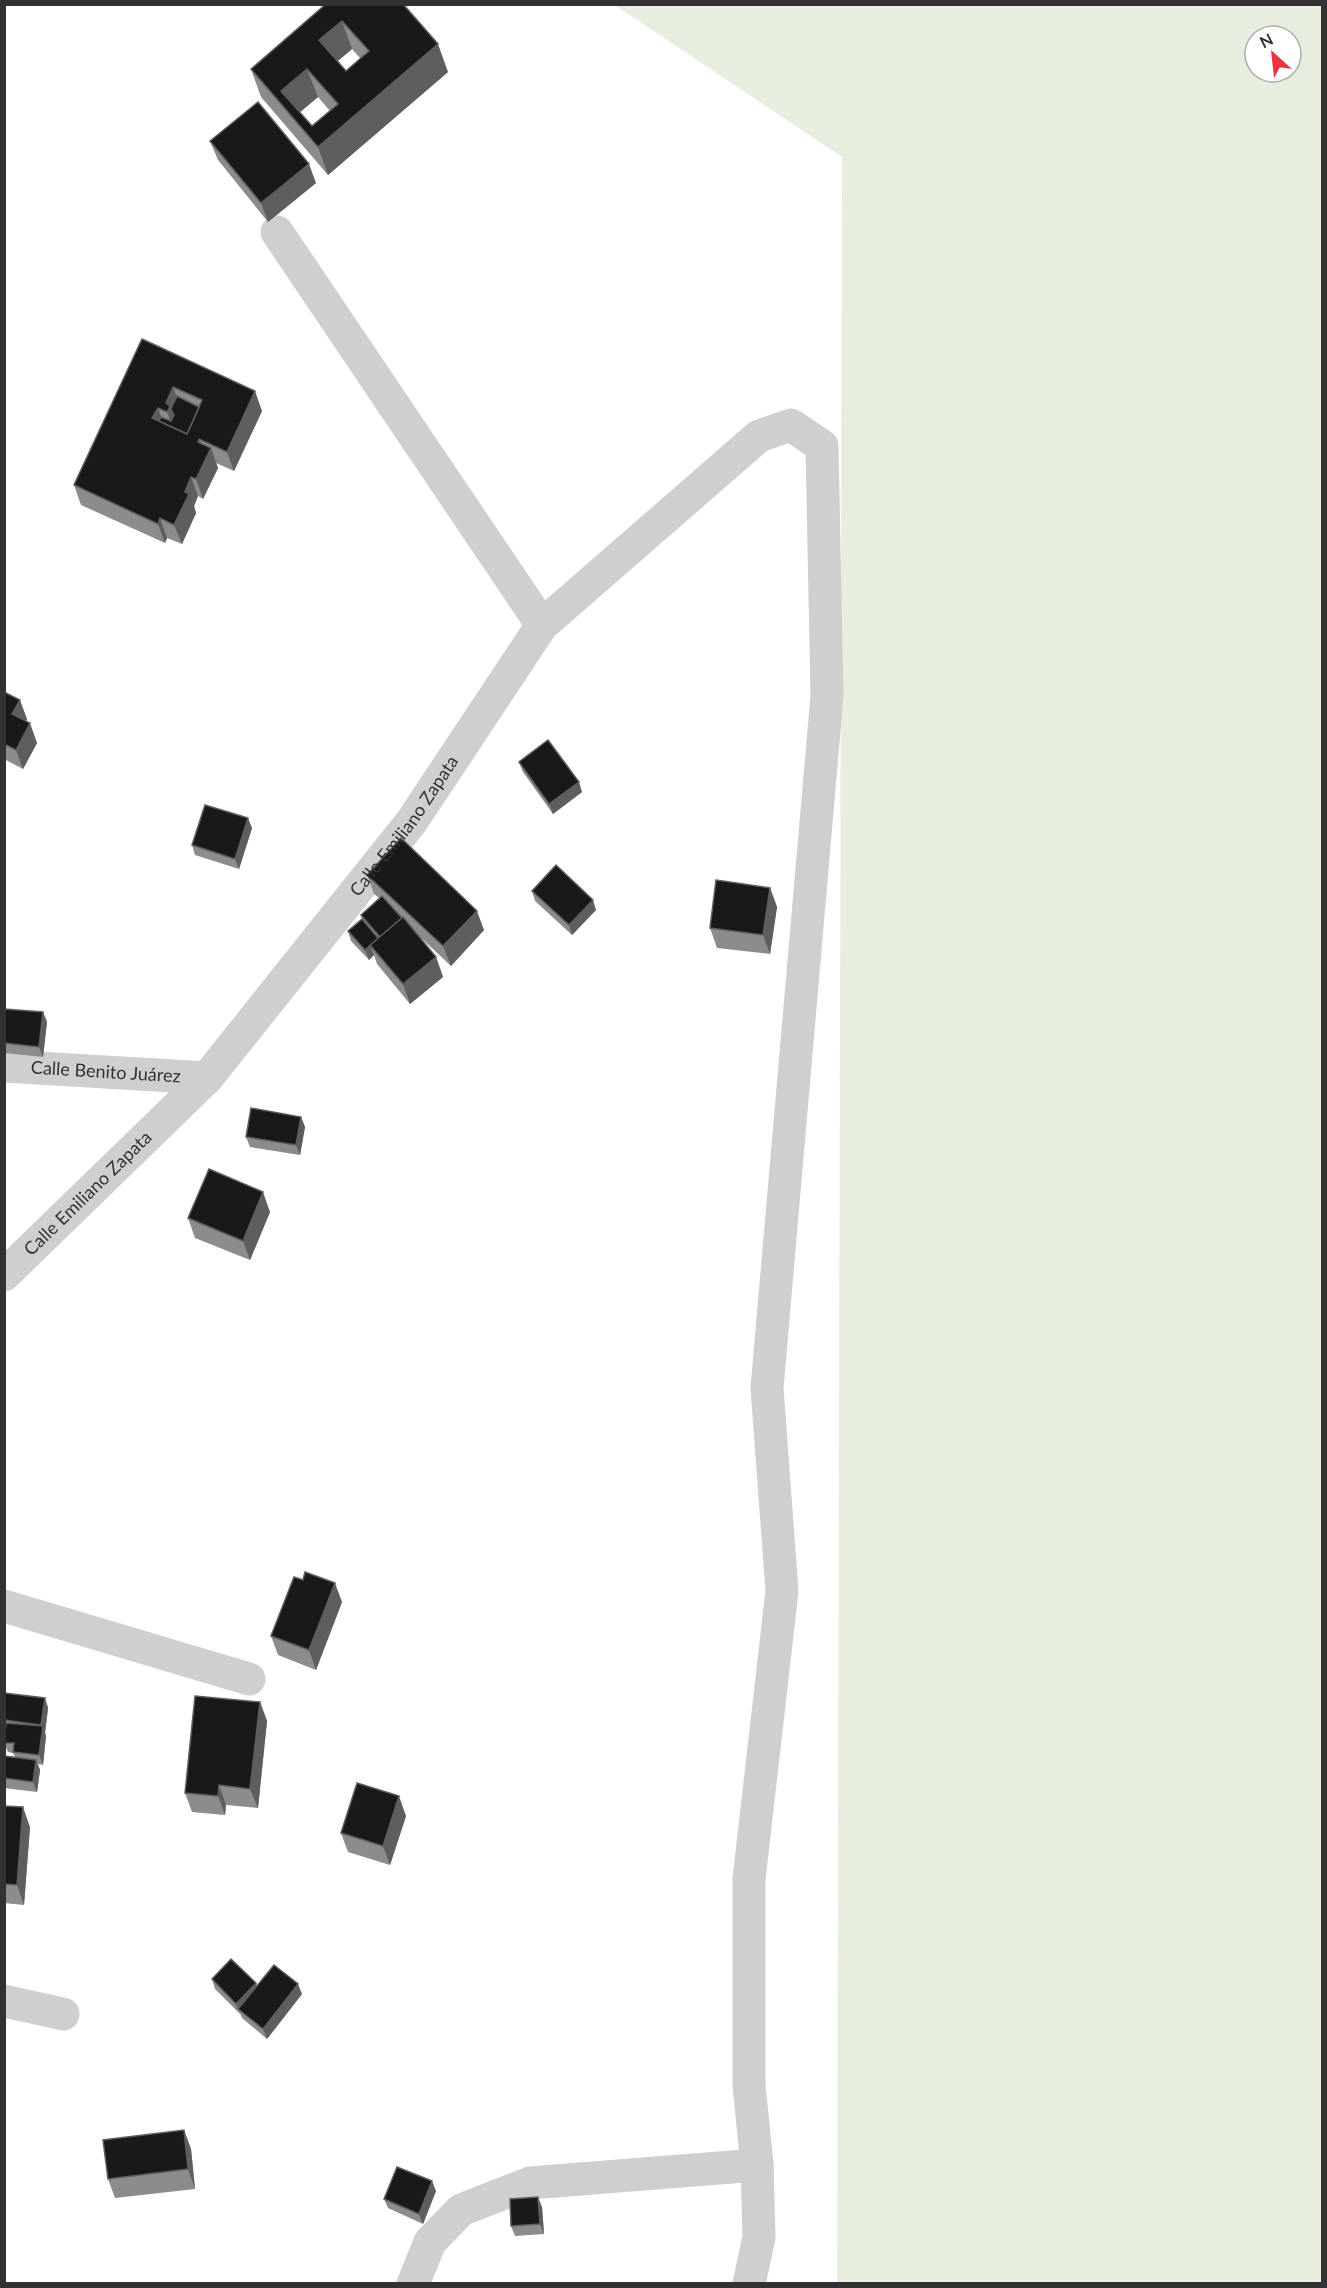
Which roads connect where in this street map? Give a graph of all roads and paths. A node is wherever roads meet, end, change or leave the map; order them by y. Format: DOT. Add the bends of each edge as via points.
graph roads {
  1 [pos="278,232"];
  2 [pos="542,625"];
  3 [pos="4,1066"];
  4 [pos="207,1078"];
  5 [pos="4,1275"];
  6 [pos="4,1606"];
  7 [pos="249,1679"];
  8 [pos="4,2001"];
  9 [pos="63,2014"];
  10 [pos="757,2165"];
  11 [pos="413,2283"];
  12 [pos="749,2283"];
  1 -- 2 [label="street"];
  2 -- 4 [label="street, Calle Emiliano Zapata" via="412,821"];
  2 -- 10 [label="street, Calle Emiliano Zapata" via="759,436 791,425 822,446 827,696 767,1388 782,1591 749,1879 749,2085"];
  3 -- 4 [label="street, Calle Benito Juárez"];
  4 -- 5 [label="street, Calle Emiliano Zapata"];
  6 -- 7 [label="street"];
  8 -- 9 [label="street"];
  10 -- 11 [label="street" via="530,2183 461,2210 430,2242"];
  10 -- 12 [label="street" via="759,2237"];
}
